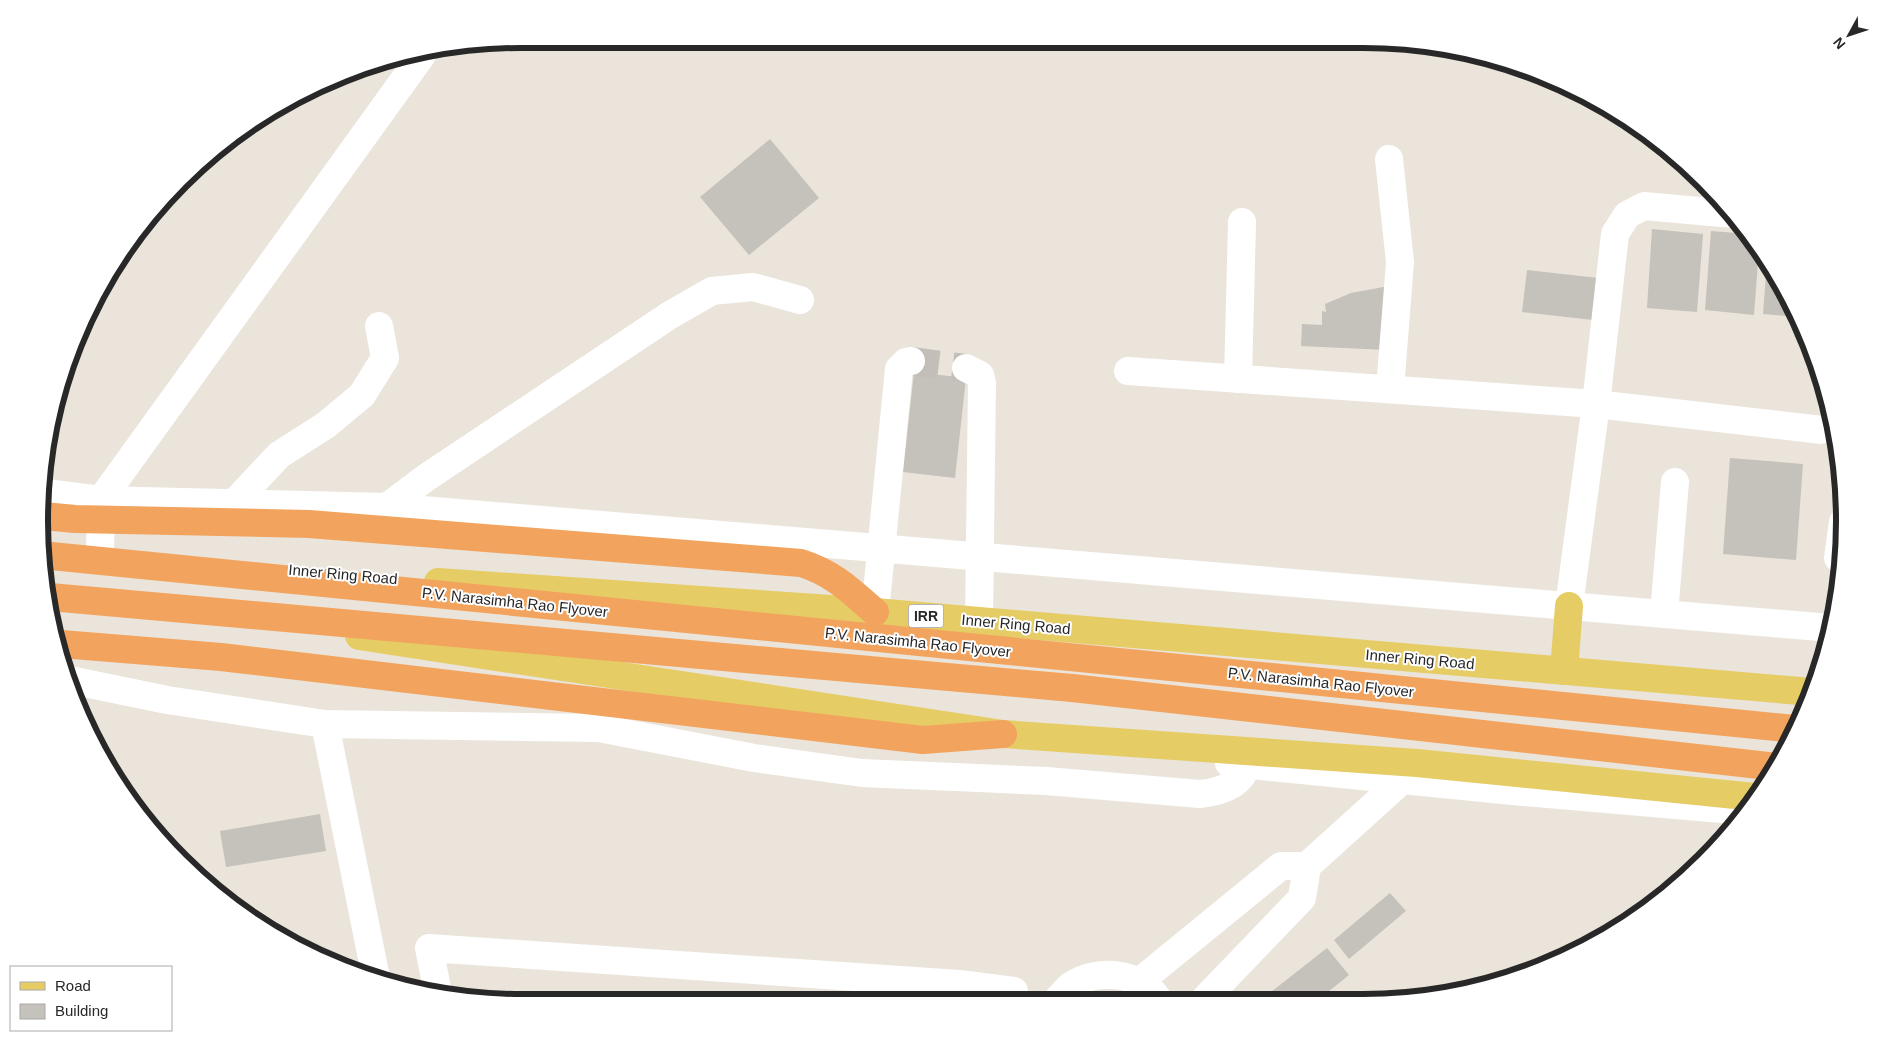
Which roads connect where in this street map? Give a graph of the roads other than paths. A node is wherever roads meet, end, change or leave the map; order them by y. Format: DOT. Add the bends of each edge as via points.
graph roads {
  1 [pos="419,59"];
  2 [pos="1389,159"];
  3 [pos="1722,213"];
  4 [pos="1242,222"];
  5 [pos="800,300"];
  6 [pos="379,326"];
  7 [pos="912,361"];
  8 [pos="966,368"];
  9 [pos="1128,371"];
  10 [pos="1238,379"];
  11 [pos="1390,389"];
  12 [pos="1596,404"];
  13 [pos="1822,430"];
  14 [pos="1675,482"];
  15 [pos="49,493"];
  16 [pos="101,500"];
  17 [pos="234,503"];
  18 [pos="387,507"];
  19 [pos="48,516"];
  20 [pos="49,547"];
  21 [pos="882,548"];
  22 [pos="100,552"];
  23 [pos="49,556"];
  24 [pos="980,556"];
  25 [pos="54,597"];
  26 [pos="56,604"];
  27 [pos="1568,606"];
  28 [pos="875,612"];
  29 [pos="1664,614"];
  30 [pos="979,621"];
  31 [pos="1824,627"];
  32 [pos="64,644"];
  33 [pos="1564,672"];
  34 [pos="76,681"];
  35 [pos="1804,691"];
  36 [pos="325,724"];
  37 [pos="1789,728"];
  38 [pos="1003,734"];
  39 [pos="1180,746"];
  40 [pos="1247,765"];
  41 [pos="1768,766"];
  42 [pos="1409,772"];
  43 [pos="1747,796"];
  44 [pos="1738,809"];
  45 [pos="1307,866"];
  46 [pos="374,970"];
  47 [pos="436,985"];
  48 [pos="1148,991"];
  49 [pos="1006,994"];
  50 [pos="1063,994"];
  51 [pos="1210,994"];
  1 -- 16 [label="street"];
  2 -- 11 [label="street" via="1400,262"];
  3 -- 12 [label="street" via="1644,206 1627,215 1615,234"];
  4 -- 10 [label="street"];
  5 -- 18 [label="street" via="753,287 712,291 630,342"];
  6 -- 17 [label="street" via="385,358 362,394 326,425 279,454"];
  7 -- 21 [label="street" via="899,368"];
  8 -- 24 [label="street" via="980,375 982,383"];
  9 -- 10 [label="street"];
  10 -- 11 [label="street"];
  11 -- 12 [label="street"];
  12 -- 13 [label="street"];
  12 -- 27 [label="street"];
  14 -- 29 [label="street"];
  15 -- 16 [label="street"];
  16 -- 17 [label="street"];
  16 -- 22 [label="street"];
  17 -- 18 [label="street"];
  18 -- 21 [label="street"];
  19 -- 28 [label="highway" via="256,522 801,563 821,569 838,580"];
  20 -- 22 [label="main road, Inner Ring Road / IRR"];
  21 -- 24 [label="street"];
  21 -- 28 [label="street"];
  22 -- 28 [label="main road, Inner Ring Road / IRR" via="384,578"];
  23 -- 37 [label="highway, P.V. Narasimha Rao Flyover"];
  24 -- 27 [label="street"];
  24 -- 30 [label="street"];
  25 -- 41 [label="highway, P.V. Narasimha Rao Flyover" via="1072,688"];
  26 -- 38 [label="main road" via="308,628"];
  27 -- 29 [label="street"];
  27 -- 33 [label="main road"];
  28 -- 30 [label="main road, Inner Ring Road / IRR"];
  29 -- 31 [label="street"];
  30 -- 33 [label="main road, Inner Ring Road / IRR"];
  32 -- 38 [label="highway" via="221,657 923,740"];
  33 -- 35 [label="main road, Inner Ring Road / IRR"];
  34 -- 36 [label="street" via="167,700"];
  36 -- 40 [label="street" via="599,728 754,758 862,773 1046,781 1200,794 1218,792 1234,784"];
  36 -- 46 [label="street"];
  38 -- 39 [label="main road"];
  39 -- 40 [label="street" via="1192,760"];
  39 -- 42 [label="main road"];
  40 -- 42 [label="street"];
  42 -- 43 [label="main road"];
  42 -- 44 [label="street"];
  42 -- 45 [label="street"];
  45 -- 48 [label="street" via="1281,866 1258,883"];
  45 -- 51 [label="street" via="1302,898"];
  47 -- 49 [label="street" via="429,948 959,984"];
  48 -- 50 [label="street" via="1123,976 1107,974 1091,976 1071,985"];
}
